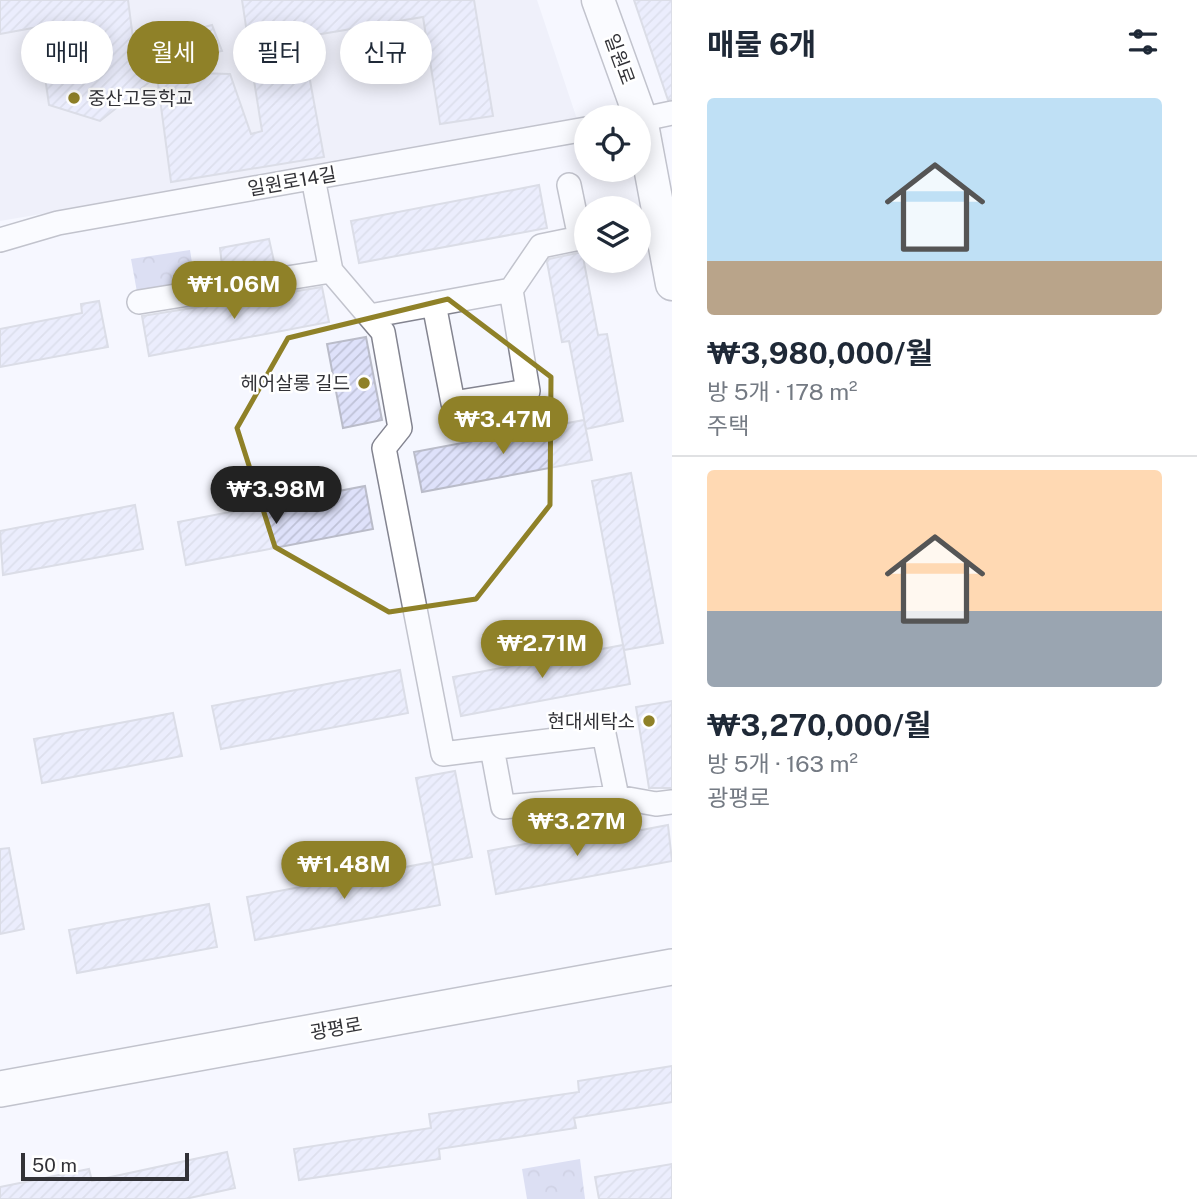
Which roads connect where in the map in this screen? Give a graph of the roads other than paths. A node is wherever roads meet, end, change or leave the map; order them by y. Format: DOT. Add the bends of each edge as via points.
graph roads {
  1 [pos="598,0"];
  2 [pos="635,105"];
  3 [pos="672,113"];
  4 [pos="651,117"];
  5 [pos="574,131"];
  6 [pos="651,176"];
  7 [pos="313,178"];
  8 [pos="569,185"];
  9 [pos="0,240"];
  10 [pos="331,271"];
  11 [pos="672,284"];
  12 [pos="511,289"];
  13 [pos="139,302"];
  14 [pos="434,304"];
  15 [pos="370,316"];
  16 [pos="492,748"];
  17 [pos="617,797"];
  18 [pos="672,802"];
  19 [pos="672,967"];
  20 [pos="0,1089"];
  1 -- 2 [label="street, 일원로"];
  3 -- 4 [label="street"];
  5 -- 7 [label="street, 일원로14길"];
  6 -- 11 [label="street, 일원로"];
  7 -- 9 [label="street, 일원로14길" via="58,223"];
  7 -- 10 [label="street"];
  8 -- 12 [label="street" via="579,239 541,246"];
  10 -- 13 [label="street"];
  10 -- 15 [label="street"];
  12 -- 14 [label="street"];
  12 -- 14 [label="street" via="528,391 453,403"];
  14 -- 15 [label="street"];
  15 -- 16 [label="street" via="383,332 400,428 384,448 443,754"];
  16 -- 17 [label="street" via="503,807"];
  16 -- 17 [label="street" via="604,734"];
  17 -- 18 [label="street"];
  19 -- 20 [label="main road, 광평로"];
}
